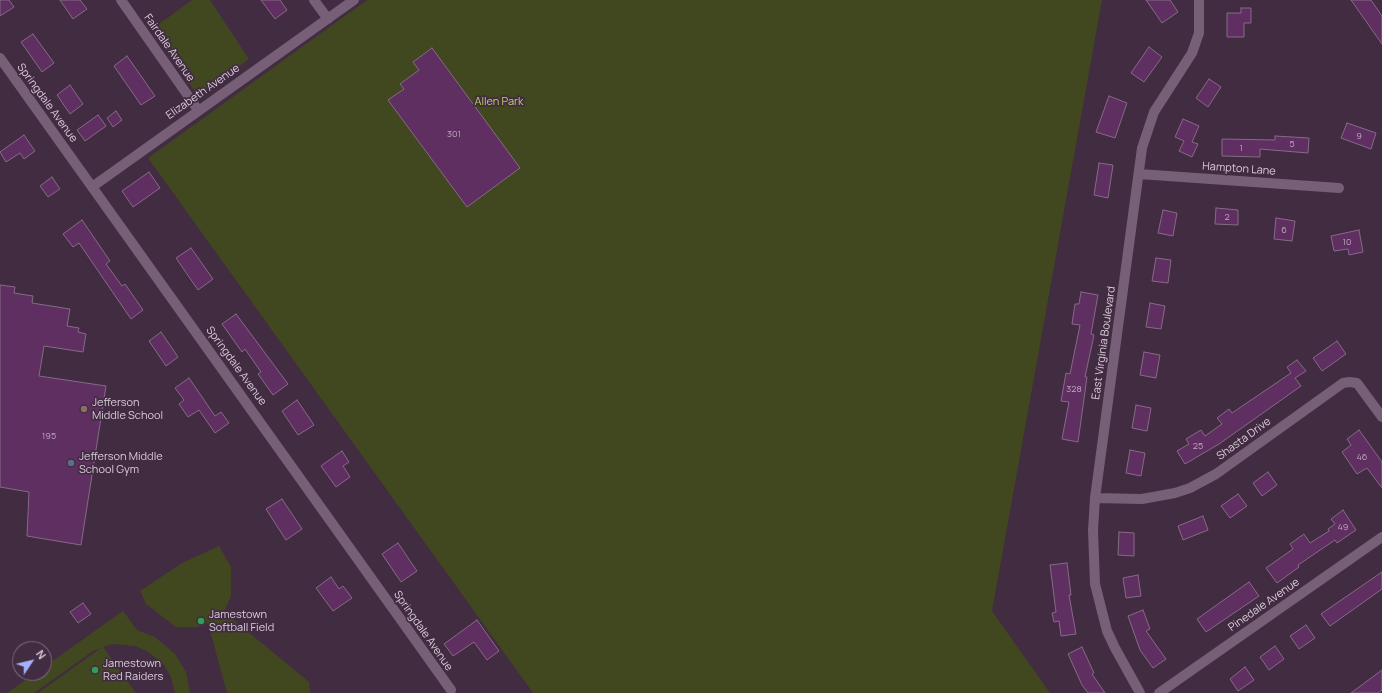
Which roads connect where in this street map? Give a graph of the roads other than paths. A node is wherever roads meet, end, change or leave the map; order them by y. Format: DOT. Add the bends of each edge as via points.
graph roads {
  1 [pos="121,0"];
  2 [pos="314,0"];
  3 [pos="354,0"];
  4 [pos="1199,0"];
  5 [pos="328,19"];
  6 [pos="0,58"];
  7 [pos="198,110"];
  8 [pos="1139,174"];
  9 [pos="92,187"];
  10 [pos="1338,188"];
  11 [pos="1382,417"];
  12 [pos="1095,498"];
  13 [pos="1382,537"];
  14 [pos="451,690"];
  15 [pos="1140,693"];
  16 [pos="1159,693"];
  1 -- 7 [label="street, Fairdale Avenue"];
  2 -- 5 [label="street"];
  3 -- 5 [label="street, Elizabeth Avenue"];
  4 -- 8 [label="street, East Virginia Boulevard" via="1199,33 1192,53 1154,112 1145,136"];
  5 -- 7 [label="street, Elizabeth Avenue"];
  6 -- 9 [label="street, Springdale Avenue"];
  7 -- 9 [label="street, Elizabeth Avenue"];
  8 -- 10 [label="street, Hampton Lane"];
  8 -- 12 [label="street, East Virginia Boulevard"];
  9 -- 14 [label="street, Springdale Avenue"];
  11 -- 12 [label="street, Shasta Drive" via="1357,383 1343,383 1222,470 1190,488 1142,499"];
  12 -- 15 [label="street, East Virginia Boulevard" via="1095,584 1110,637"];
  13 -- 16 [label="street, Pinedale Avenue"];
}
